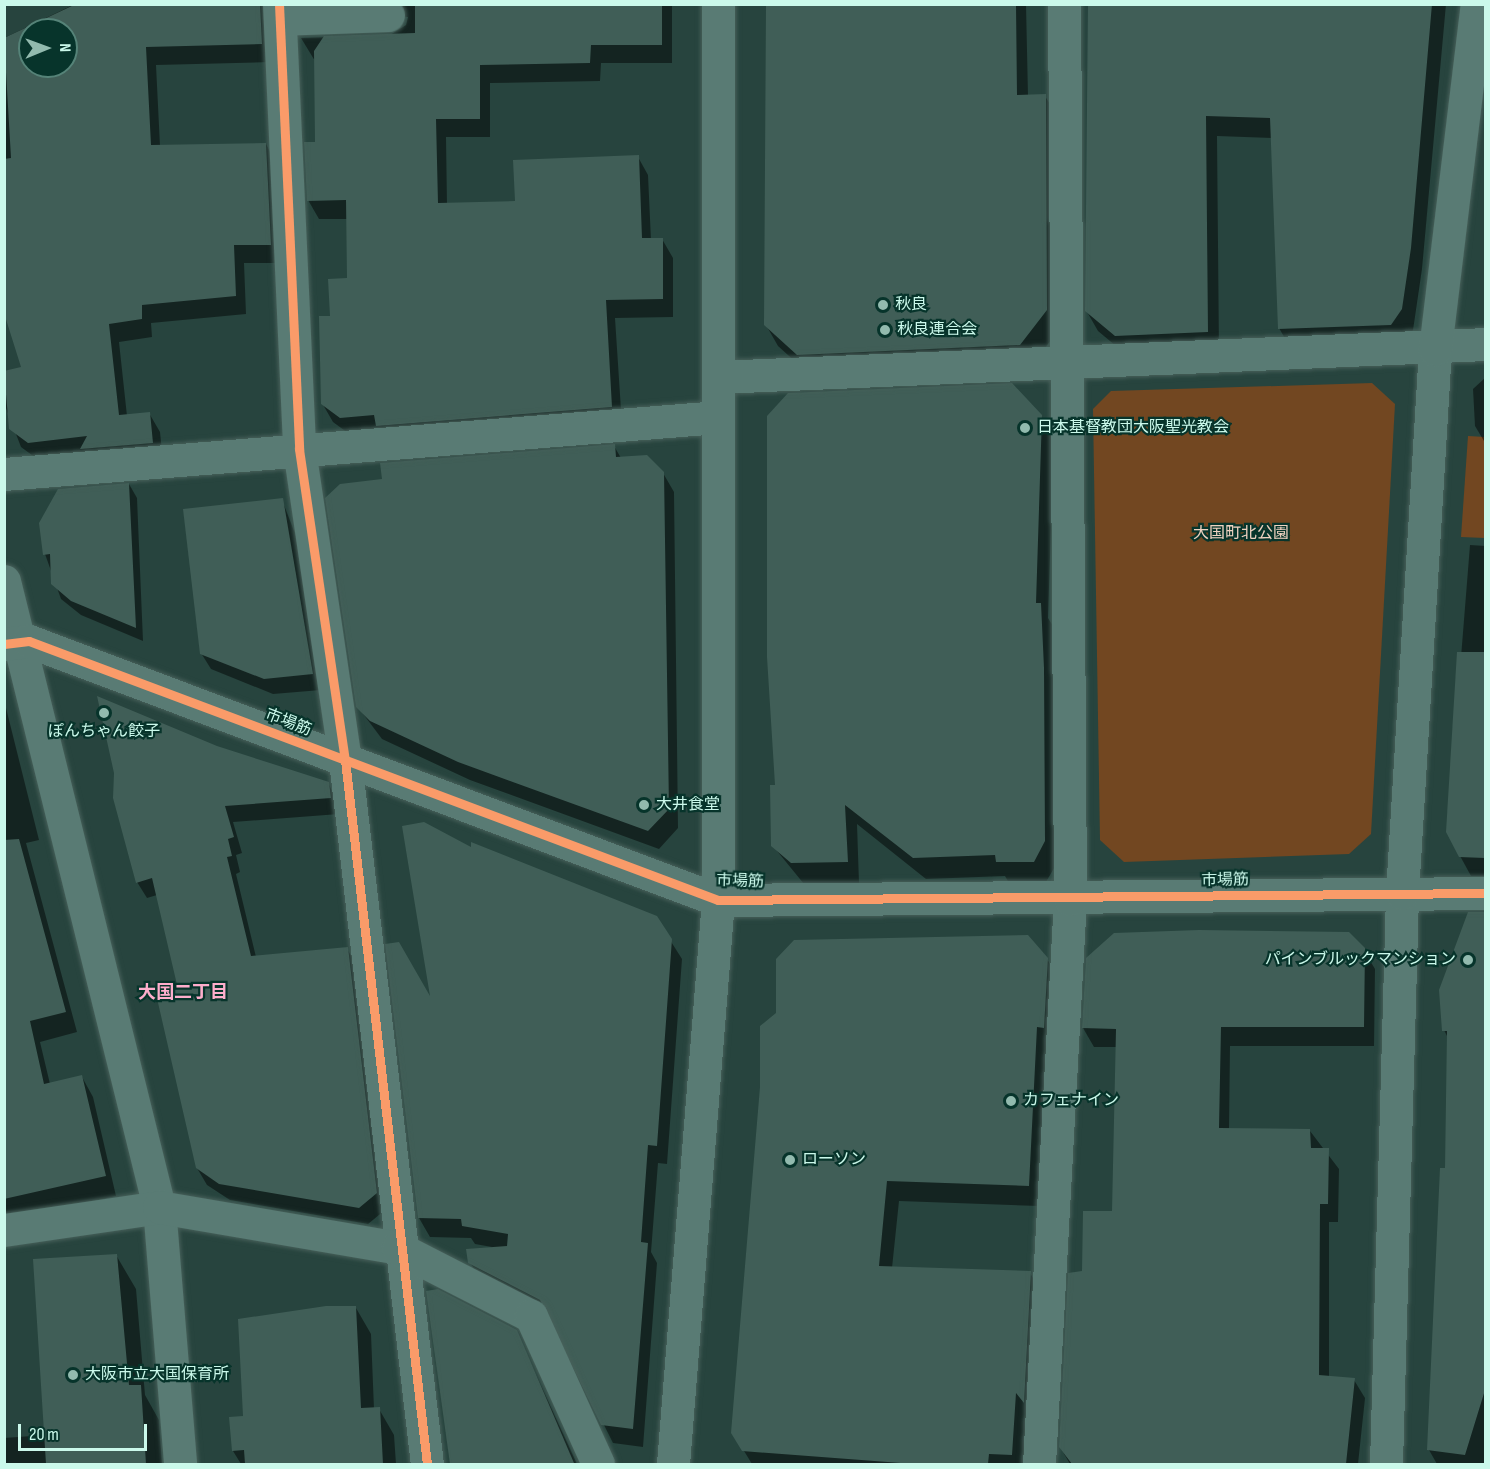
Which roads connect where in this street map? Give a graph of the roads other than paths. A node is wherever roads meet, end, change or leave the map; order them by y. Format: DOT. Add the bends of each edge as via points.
graph roads {
  1 [pos="718,4"];
  2 [pos="1064,4"];
  3 [pos="1477,4"];
  4 [pos="280,12"];
  5 [pos="388,15"];
  6 [pos="1485,344"];
  7 [pos="1435,349"];
  8 [pos="1067,363"];
  9 [pos="718,377"];
  10 [pos="718,417"];
  11 [pos="299,449"];
  12 [pos="4,474"];
  13 [pos="4,581"];
  14 [pos="12,643"];
  15 [pos="345,760"];
  16 [pos="1402,892"];
  17 [pos="1485,893"];
  18 [pos="718,900"];
  19 [pos="1070,900"];
  20 [pos="159,1207"];
  21 [pos="4,1230"];
  22 [pos="398,1248"];
  23 [pos="180,1464"];
  24 [pos="427,1464"];
  25 [pos="598,1464"];
  26 [pos="673,1464"];
  27 [pos="1039,1464"];
  28 [pos="1386,1464"];
  1 -- 9 [label="street"];
  2 -- 8 [label="street"];
  3 -- 7 [label="street"];
  4 -- 5 [label="street"];
  4 -- 11 [label="street"];
  6 -- 7 [label="street"];
  7 -- 8 [label="street"];
  7 -- 16 [label="street"];
  8 -- 9 [label="street"];
  8 -- 19 [label="street"];
  9 -- 10 [label="street"];
  10 -- 11 [label="street"];
  10 -- 18 [label="street"];
  11 -- 12 [label="street"];
  11 -- 15 [label="street"];
  13 -- 14 [label="street"];
  14 -- 15 [label="street, 市場筋" via="29,641"];
  14 -- 20 [label="street"];
  15 -- 18 [label="street, 市場筋"];
  15 -- 22 [label="street"];
  16 -- 17 [label="street, 市場筋"];
  16 -- 19 [label="street, 市場筋"];
  16 -- 28 [label="street"];
  18 -- 19 [label="street, 市場筋"];
  18 -- 26 [label="street"];
  19 -- 27 [label="street"];
  20 -- 21 [label="street"];
  20 -- 22 [label="street"];
  20 -- 23 [label="street"];
  22 -- 24 [label="street"];
  22 -- 25 [label="street" via="531,1316"];
}
